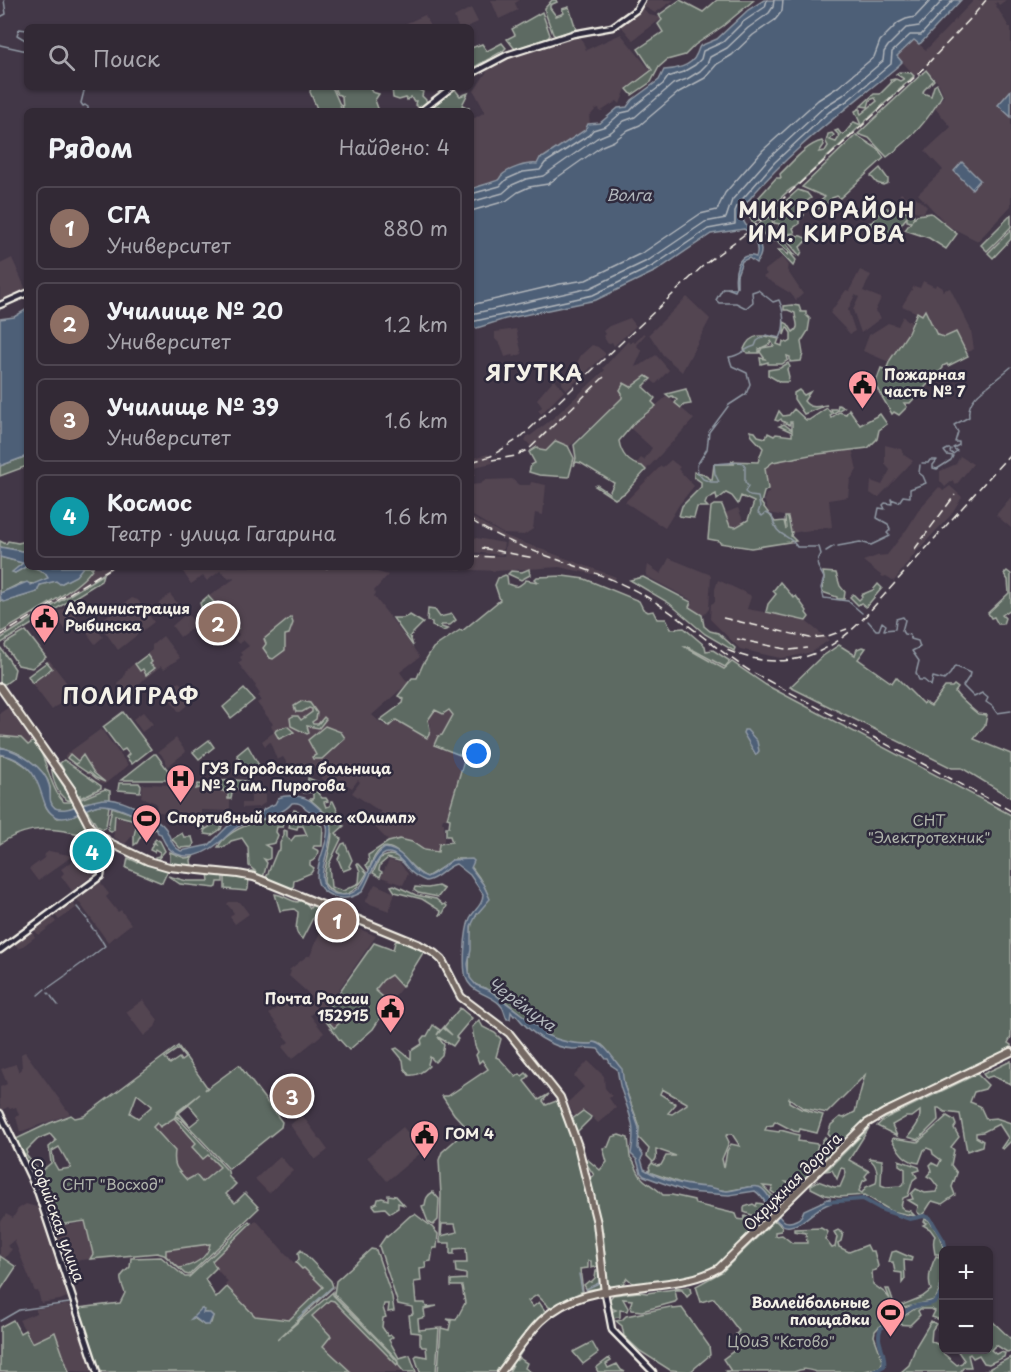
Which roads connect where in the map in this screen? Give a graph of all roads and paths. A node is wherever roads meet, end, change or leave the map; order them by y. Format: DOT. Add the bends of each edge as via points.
graph roads {
  1 [pos="641,2"];
  2 [pos="474,72"];
  3 [pos="448,90"];
  4 [pos="426,108"];
  5 [pos="24,294"];
  6 [pos="0,305"];
  7 [pos="0,687"];
  8 [pos="106,839"];
  9 [pos="0,950"];
  10 [pos="1011,1053"];
  11 [pos="0,1113"];
  12 [pos="605,1292"];
  13 [pos="97,1372"];
  14 [pos="501,1372"];
  15 [pos="653,1372"];
  1 -- 2 [label="main road" via="609,28 573,34 507,55"];
  3 -- 4 [label="main road"];
  5 -- 6 [label="main road"];
  7 -- 8 [label="main road" via="57,767 86,816"];
  8 -- 9 [label="main road" via="101,876"];
  8 -- 12 [label="main road" via="148,861 170,867 254,877 437,955 461,997 516,1041 563,1104 597,1223"];
  10 -- 12 [label="main road, Окружная дорога" via="870,1121 730,1263 704,1280"];
  11 -- 13 [label="main road, Софийская улица" via="38,1193"];
  12 -- 14 [label="main road, Окружная дорога" via="564,1304 543,1319"];
  12 -- 15 [label="main road" via="612,1330"];
}
